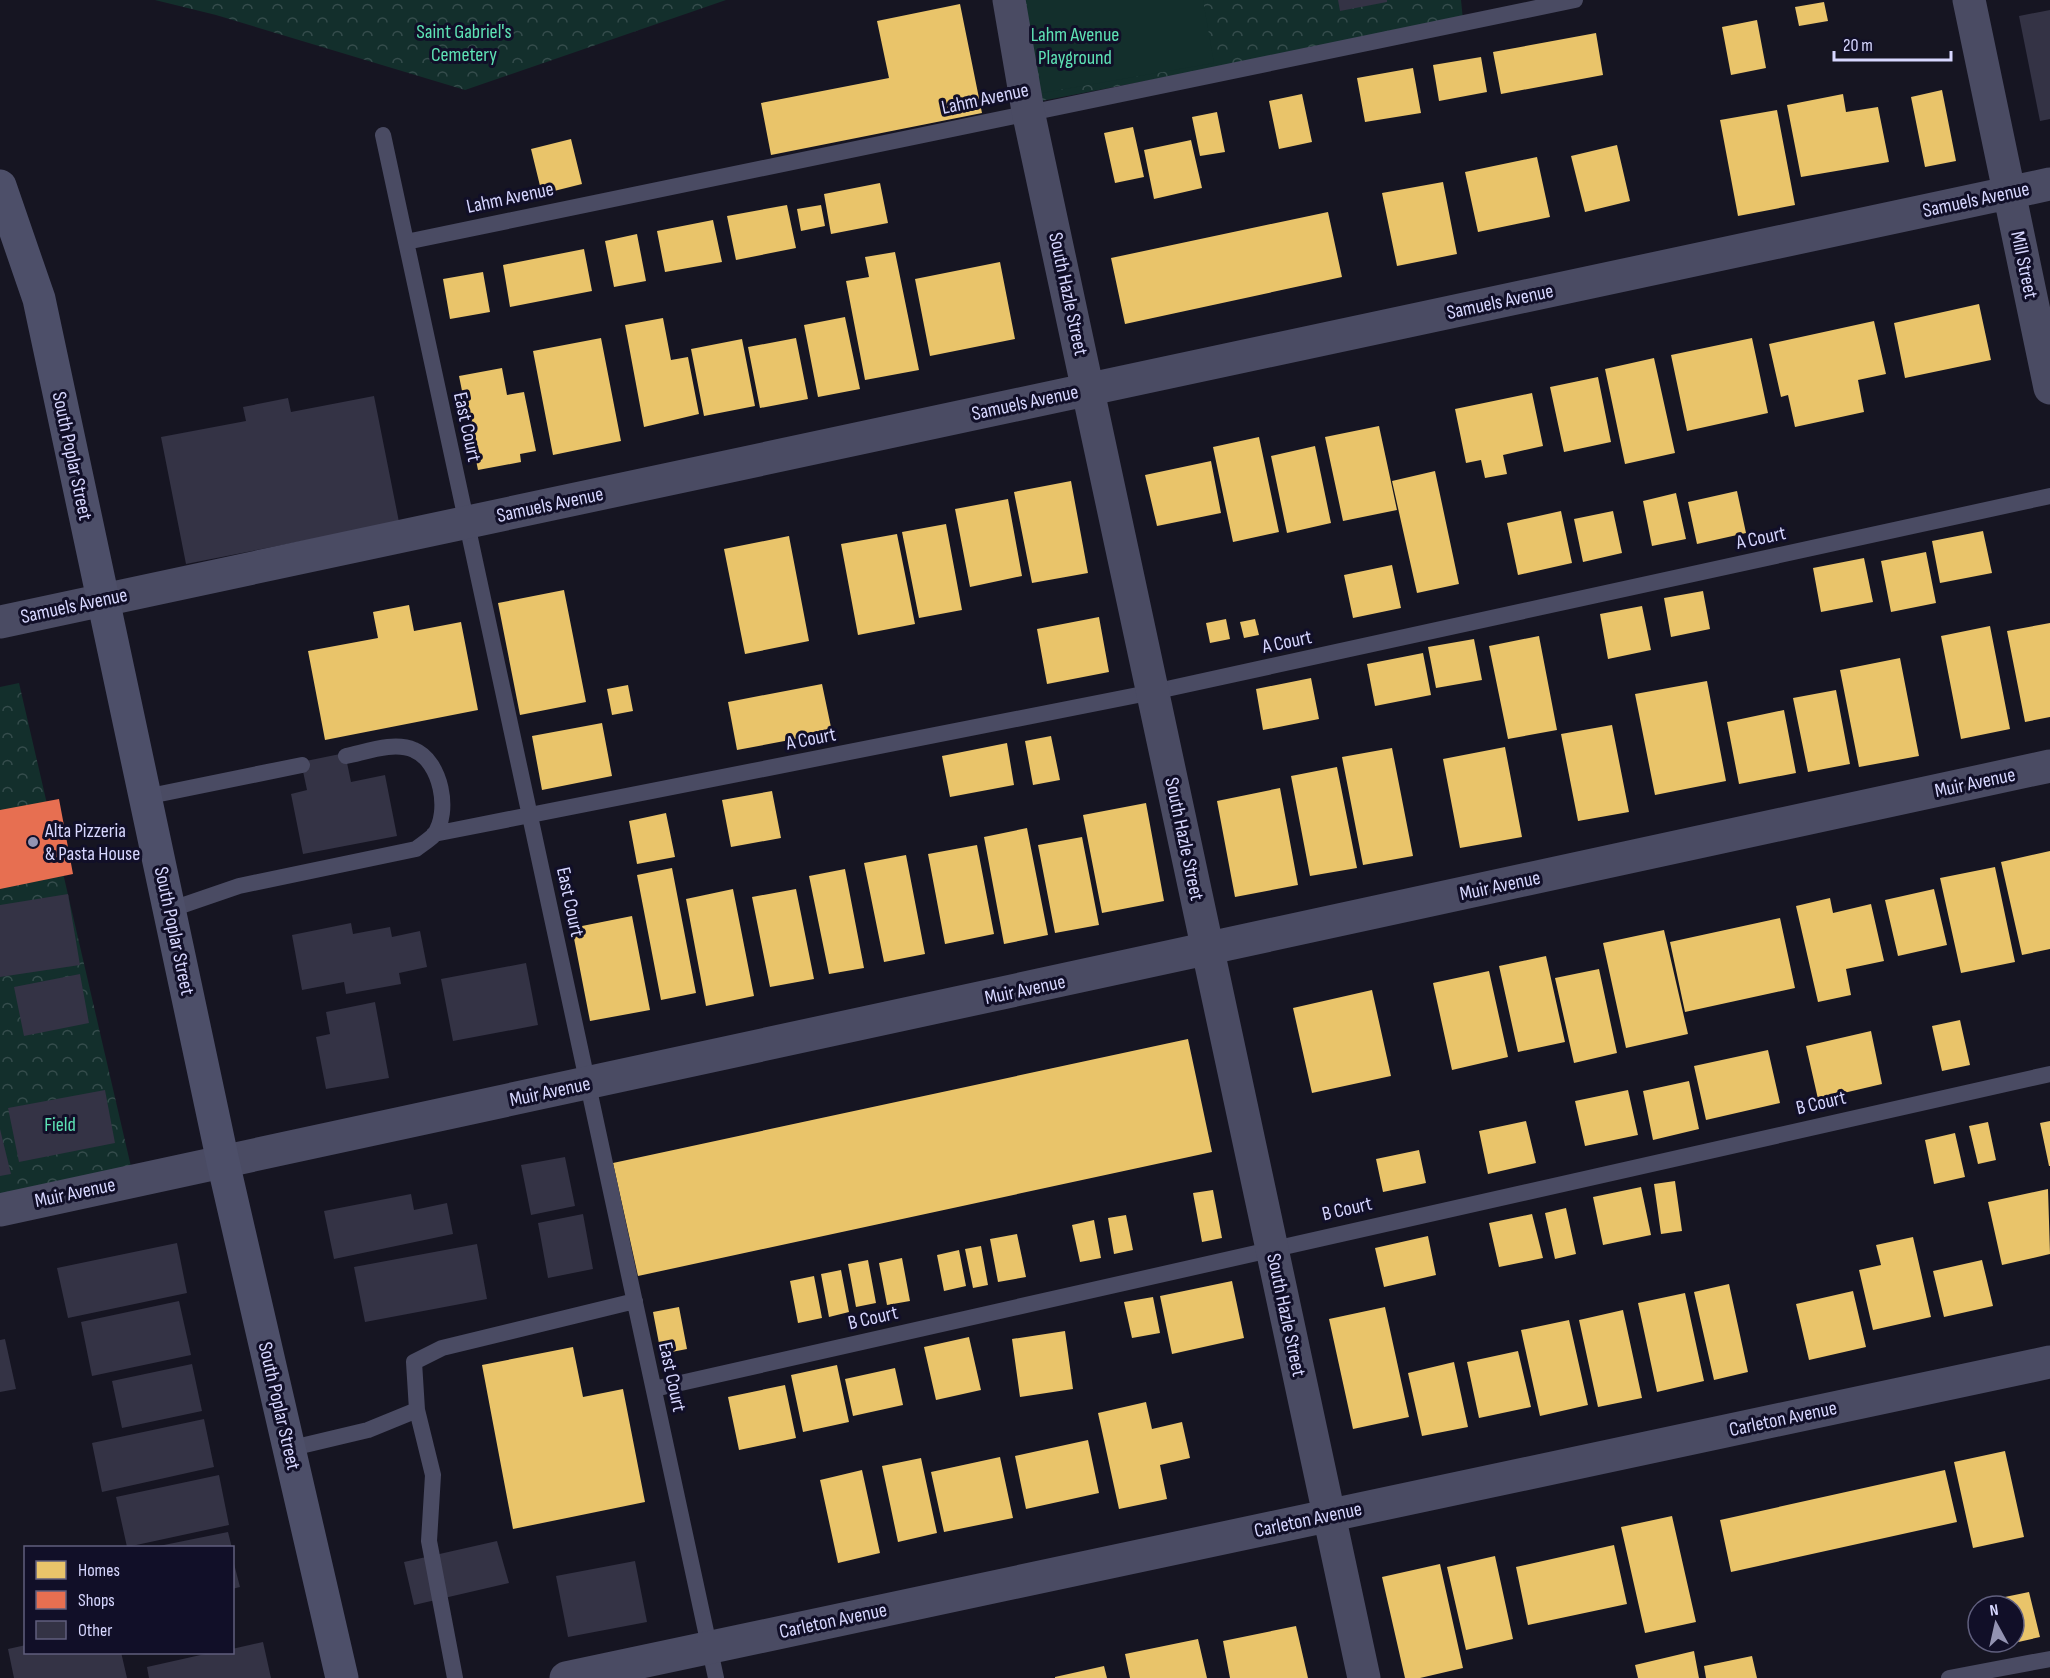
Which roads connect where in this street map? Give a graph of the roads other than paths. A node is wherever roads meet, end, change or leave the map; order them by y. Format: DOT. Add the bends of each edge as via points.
graph roads {
  1 [pos="1009,0"];
  2 [pos="1575,0"];
  3 [pos="1969,0"];
  4 [pos="1028,111"];
  5 [pos="382,135"];
  6 [pos="2050,184"];
  7 [pos="0,186"];
  8 [pos="2009,193"];
  9 [pos="406,242"];
  10 [pos="2050,388"];
  11 [pos="1089,390"];
  12 [pos="2050,496"];
  13 [pos="466,523"];
  14 [pos="103,600"];
  15 [pos="0,622"];
  16 [pos="1153,692"];
  17 [pos="346,756"];
  18 [pos="302,765"];
  19 [pos="2050,766"];
  20 [pos="145,797"];
  21 [pos="530,816"];
  22 [pos="434,834"];
  23 [pos="169,910"];
  24 [pos="1208,950"];
  25 [pos="2050,1074"];
  26 [pos="588,1084"];
  27 [pos="223,1162"];
  28 [pos="0,1209"];
  29 [pos="1272,1248"];
  30 [pos="635,1300"];
  31 [pos="2050,1362"];
  32 [pos="654,1389"];
  33 [pos="417,1410"];
  34 [pos="288,1449"];
  35 [pos="1329,1516"];
  36 [pos="2050,1659"];
  37 [pos="713,1663"];
  38 [pos="342,1678"];
  39 [pos="455,1678"];
  40 [pos="566,1678"];
  41 [pos="1364,1678"];
  42 [pos="1949,1678"];
  1 -- 4 [label="street, South Hazle Street"];
  2 -- 4 [label="lane, Lahm Avenue"];
  3 -- 8 [label="street, Mill Street"];
  4 -- 9 [label="lane, Lahm Avenue"];
  4 -- 11 [label="street, South Hazle Street"];
  5 -- 9 [label="lane, East Court"];
  6 -- 8 [label="street, Samuels Avenue"];
  7 -- 14 [label="main road, South Poplar Street" via="39,299"];
  8 -- 10 [label="street, Mill Street"];
  8 -- 11 [label="street, Samuels Avenue"];
  9 -- 13 [label="lane, East Court"];
  11 -- 13 [label="street, Samuels Avenue"];
  11 -- 16 [label="street, South Hazle Street"];
  12 -- 16 [label="lane, A Court"];
  13 -- 14 [label="street, Samuels Avenue"];
  13 -- 21 [label="lane, East Court"];
  14 -- 15 [label="street, Samuels Avenue"];
  14 -- 20 [label="main road, South Poplar Street"];
  16 -- 21 [label="lane, A Court"];
  16 -- 24 [label="street, South Hazle Street"];
  17 -- 22 [label="lane" via="394,747 414,750 428,761 438,777 442,814"];
  18 -- 20 [label="lane"];
  19 -- 24 [label="street, Muir Avenue"];
  20 -- 23 [label="main road, South Poplar Street"];
  21 -- 22 [label="lane, A Court"];
  21 -- 26 [label="lane, East Court"];
  22 -- 23 [label="lane" via="416,849 239,886"];
  23 -- 27 [label="main road, South Poplar Street"];
  24 -- 26 [label="street, Muir Avenue"];
  24 -- 29 [label="street, South Hazle Street"];
  25 -- 29 [label="lane, B Court"];
  26 -- 27 [label="street, Muir Avenue"];
  26 -- 30 [label="lane, East Court"];
  27 -- 28 [label="street, Muir Avenue"];
  27 -- 34 [label="main road, South Poplar Street"];
  29 -- 32 [label="lane, B Court"];
  29 -- 35 [label="street, South Hazle Street"];
  30 -- 32 [label="lane, East Court"];
  30 -- 33 [label="lane" via="442,1348 414,1362"];
  31 -- 35 [label="street, Carleton Avenue"];
  32 -- 37 [label="lane, East Court"];
  33 -- 34 [label="lane" via="368,1430"];
  33 -- 39 [label="lane" via="433,1475 429,1541"];
  34 -- 38 [label="main road, South Poplar Street"];
  35 -- 37 [label="street, Carleton Avenue"];
  35 -- 41 [label="street, South Hazle Street"];
  36 -- 42 [label="lane"];
  37 -- 40 [label="street, Carleton Avenue"];
}
